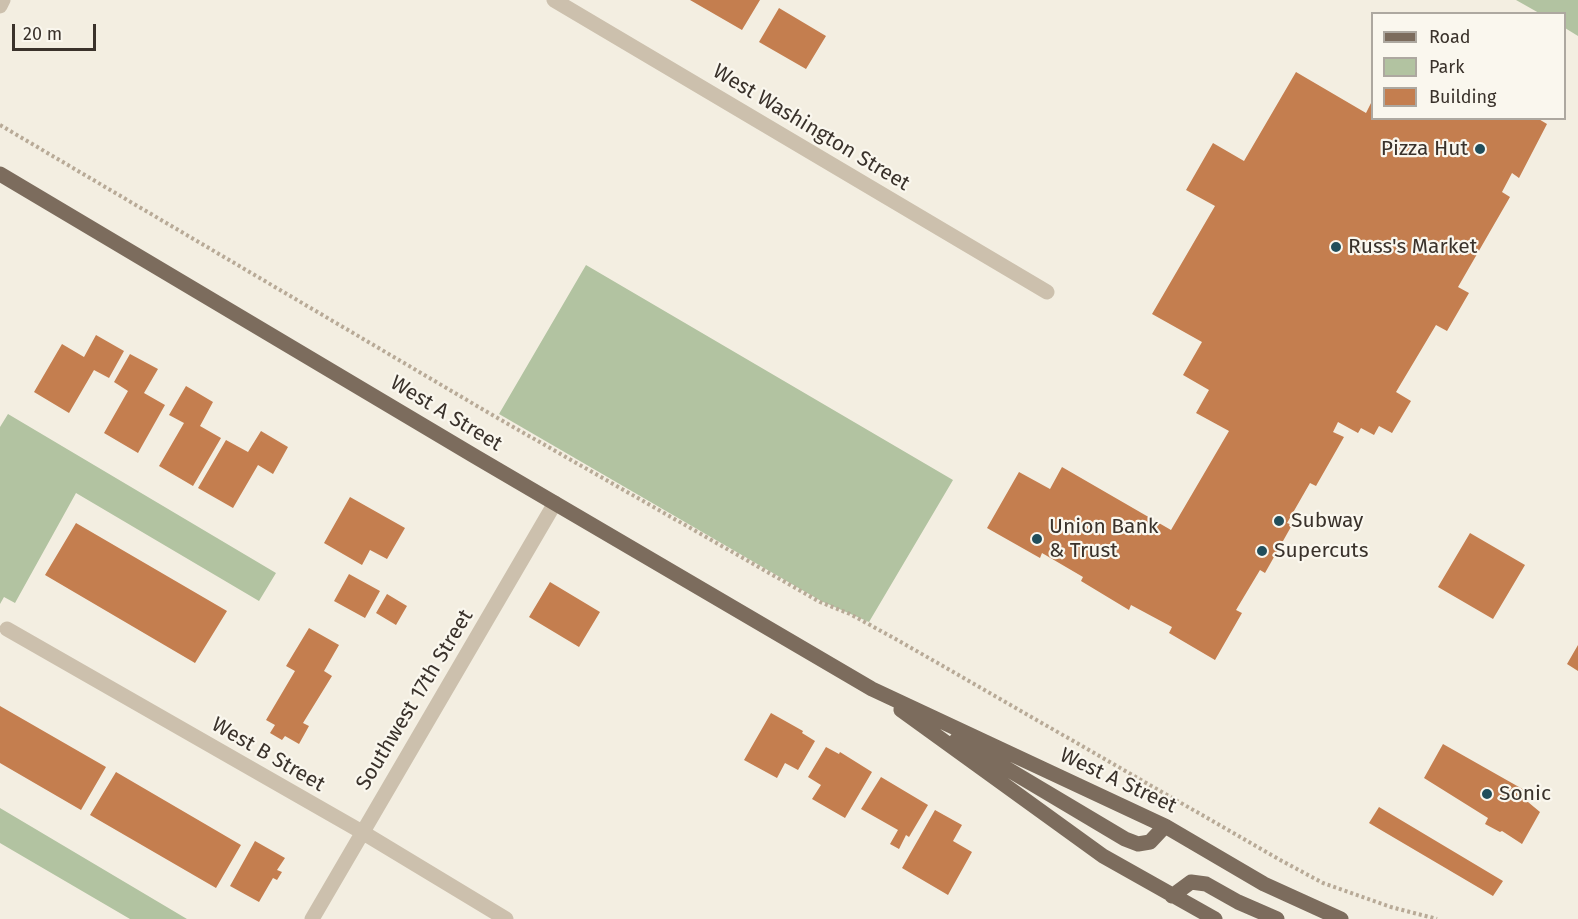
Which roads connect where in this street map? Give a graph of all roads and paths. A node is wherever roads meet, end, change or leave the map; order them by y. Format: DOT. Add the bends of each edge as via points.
graph roads {
  1 [pos="3,0"];
  2 [pos="555,0"];
  3 [pos="0,6"];
  4 [pos="0,125"];
  5 [pos="0,174"];
  6 [pos="1047,292"];
  7 [pos="555,503"];
  8 [pos="7,629"];
  9 [pos="872,688"];
  10 [pos="1165,826"];
  11 [pos="362,832"];
  12 [pos="1172,896"];
  13 [pos="312,919"];
  14 [pos="506,919"];
  15 [pos="1215,919"];
  16 [pos="1277,919"];
  17 [pos="1341,919"];
  18 [pos="1437,919"];
  1 -- 3 [label="street"];
  2 -- 6 [label="street, West Washington Street"];
  4 -- 18 [label="path" via="494,417 820,602 901,642 1282,861 1323,883"];
  5 -- 7 [label="main road, West A Street"];
  7 -- 9 [label="main road, West A Street"];
  7 -- 11 [label="street, Southwest 17th Street"];
  8 -- 11 [label="street, West B Street"];
  9 -- 10 [label="main road, West A Street"];
  9 -- 10 [label="main road" via="1125,838 1138,844 1150,842"];
  9 -- 12 [label="main road, West A Street" via="1103,856"];
  10 -- 17 [label="main road, West A Street" via="1264,884"];
  11 -- 13 [label="street, Southwest 17th Street"];
  11 -- 14 [label="street, West B Street"];
  12 -- 15 [label="main road, West A Street"];
  12 -- 16 [label="main road" via="1191,882 1206,884"];
}
